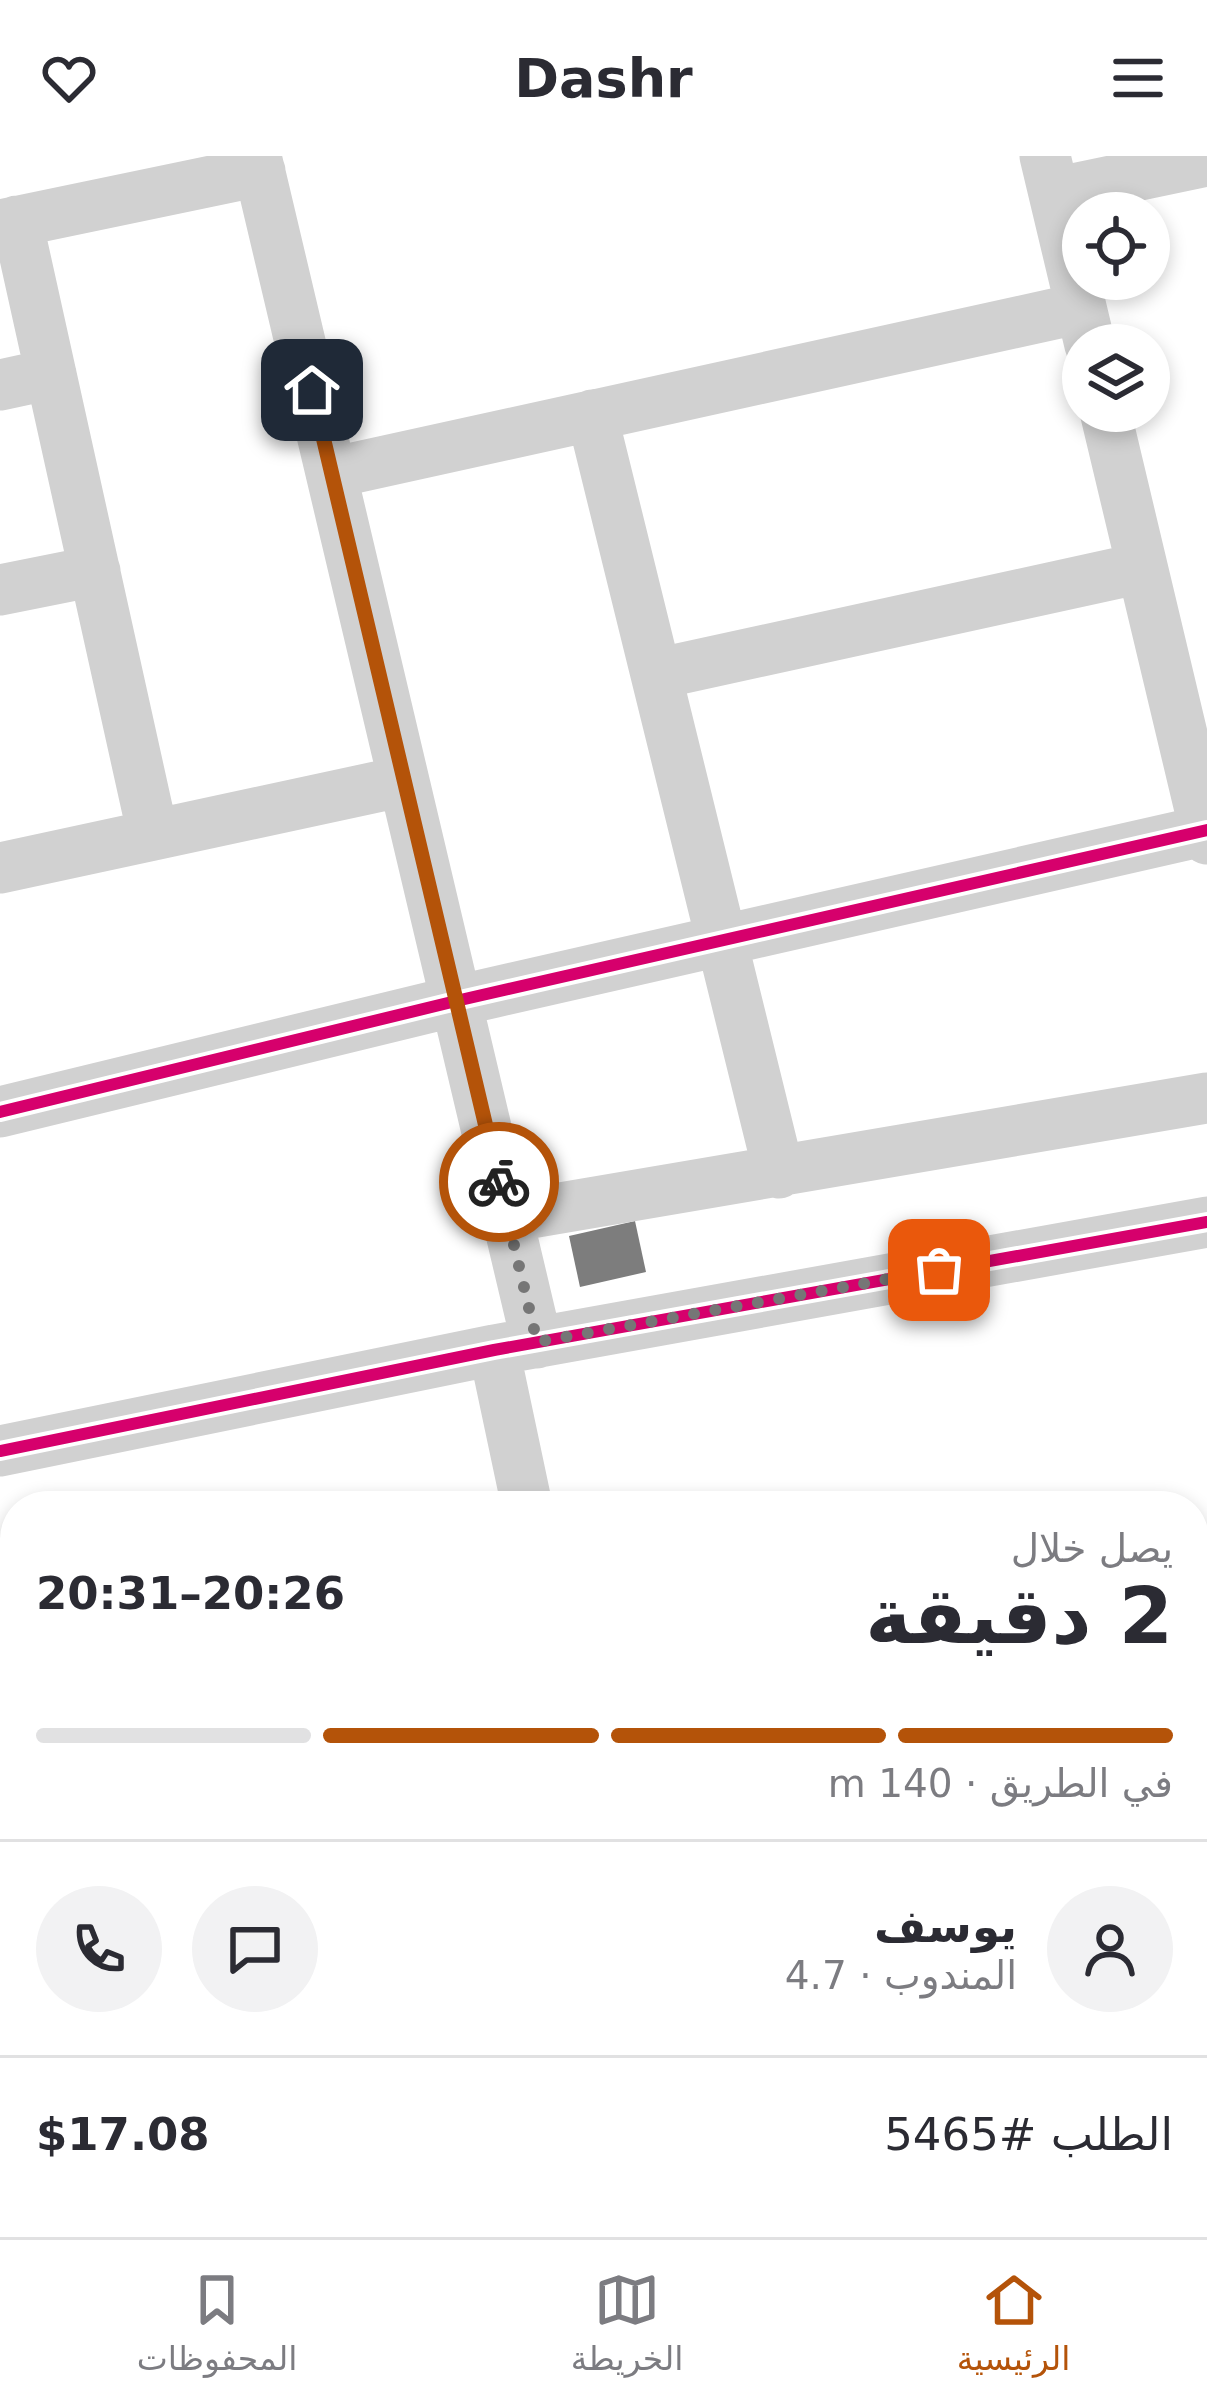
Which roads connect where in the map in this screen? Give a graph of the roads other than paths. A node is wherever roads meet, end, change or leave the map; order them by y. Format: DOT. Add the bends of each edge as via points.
graph roads {
  1 [pos="258,163"];
  2 [pos="1205,170"];
  3 [pos="1050,175"];
  4 [pos="9,223"];
  5 [pos="1085,324"];
  6 [pos="1062,331"];
  7 [pos="52,374"];
  8 [pos="0,385"];
  9 [pos="592,416"];
  10 [pos="1110,432"];
  11 [pos="331,473"];
  12 [pos="1142,568"];
  13 [pos="95,572"];
  14 [pos="0,590"];
  15 [pos="656,674"];
  16 [pos="404,781"];
  17 [pos="1206,833"];
  18 [pos="153,835"];
  19 [pos="0,868"];
  20 [pos="722,940"];
  21 [pos="456,1001"];
  22 [pos="1207,1098"];
  23 [pos="0,1112"];
  24 [pos="779,1173"];
  25 [pos="507,1217"];
  26 [pos="1207,1222"];
  27 [pos="516,1346"];
  28 [pos="0,1451"];
  29 [pos="526,1491"];
  1 -- 4 [label="street"];
  1 -- 11 [label="street"];
  2 -- 3 [label="street"];
  3 -- 5 [label="street"];
  4 -- 7 [label="street"];
  6 -- 9 [label="street"];
  7 -- 8 [label="street"];
  7 -- 13 [label="street"];
  9 -- 11 [label="street"];
  9 -- 15 [label="street"];
  10 -- 12 [label="street"];
  11 -- 16 [label="street"];
  12 -- 15 [label="street"];
  12 -- 17 [label="street"];
  13 -- 14 [label="street"];
  13 -- 18 [label="street"];
  15 -- 20 [label="street"];
  16 -- 18 [label="street"];
  16 -- 21 [label="street"];
  17 -- 20 [label="street"];
  18 -- 19 [label="street"];
  20 -- 21 [label="street"];
  20 -- 24 [label="street"];
  21 -- 23 [label="street"];
  21 -- 25 [label="street"];
  22 -- 24 [label="street"];
  24 -- 25 [label="street"];
  25 -- 27 [label="street"];
  26 -- 27 [label="street"];
  27 -- 28 [label="street"];
  27 -- 29 [label="street"];
}
